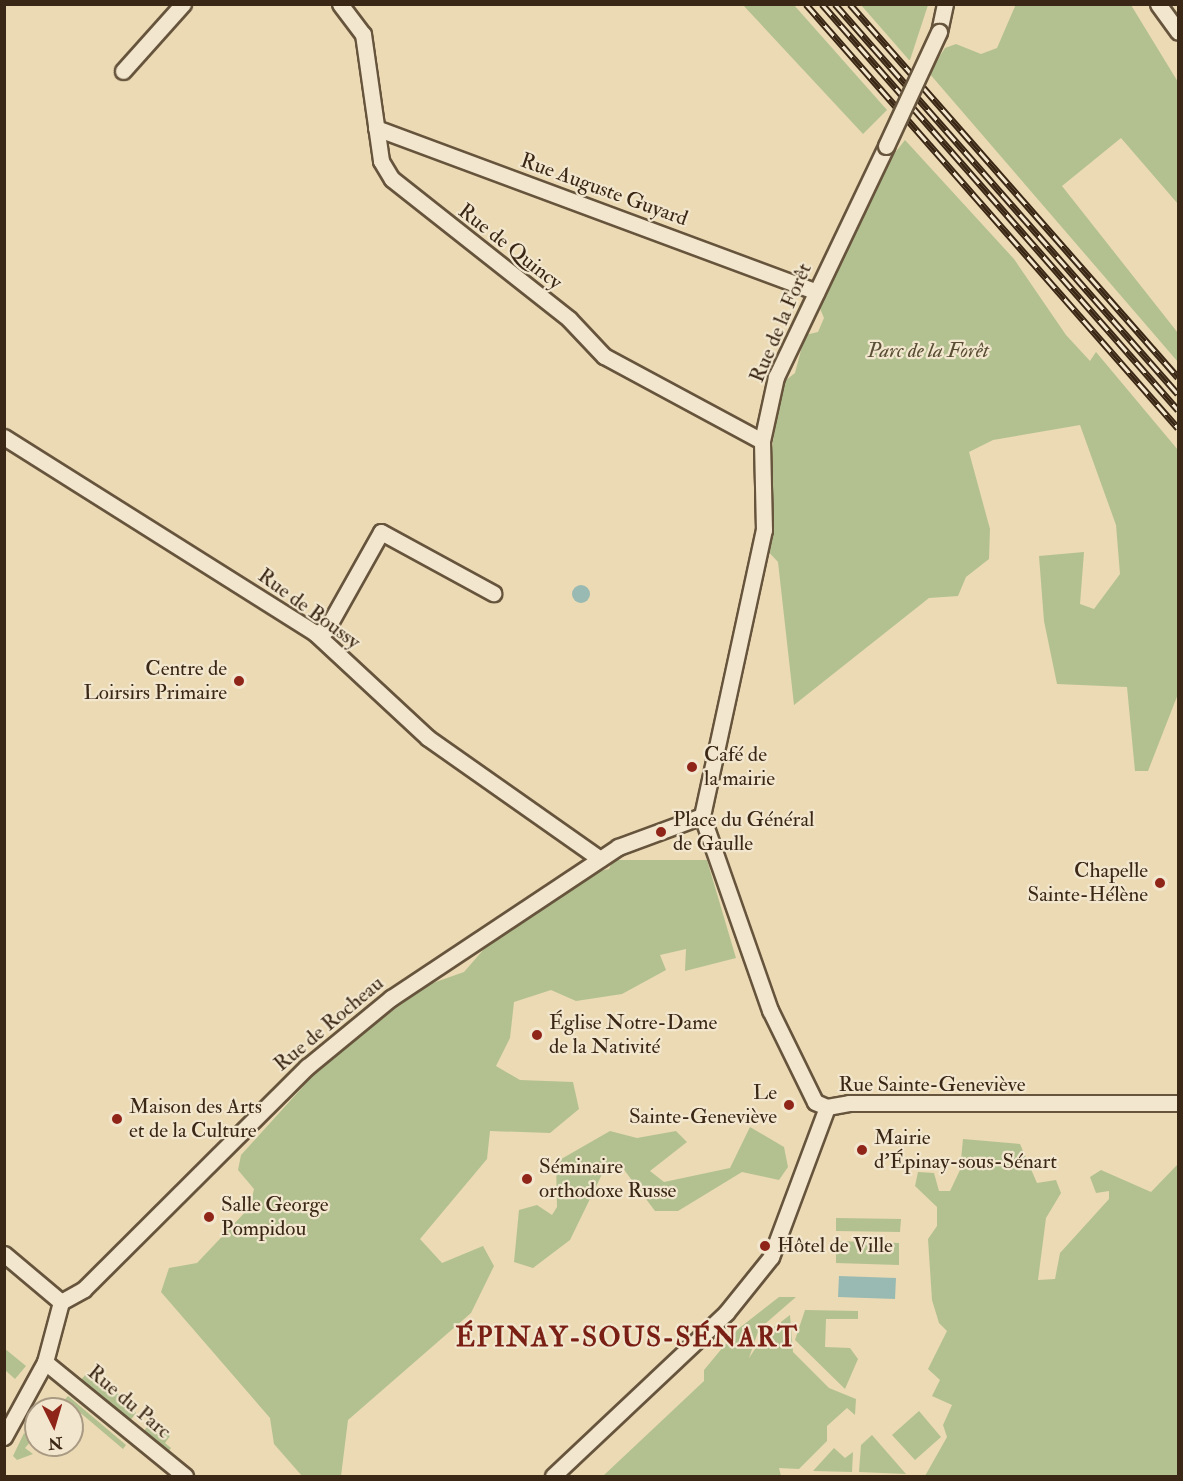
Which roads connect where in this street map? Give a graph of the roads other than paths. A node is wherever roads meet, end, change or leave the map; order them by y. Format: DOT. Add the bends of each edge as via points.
graph roads {
  1 [pos="183,4"];
  2 [pos="340,4"];
  3 [pos="945,4"];
  4 [pos="1158,4"];
  5 [pos="1179,32"];
  6 [pos="123,71"];
  7 [pos="376,128"];
  8 [pos="816,292"];
  9 [pos="4,437"];
  10 [pos="762,441"];
  11 [pos="493,593"];
  12 [pos="315,633"];
  13 [pos="702,816"];
  14 [pos="600,859"];
  15 [pos="1179,1103"];
  16 [pos="827,1107"];
  17 [pos="4,1254"];
  18 [pos="61,1302"];
  19 [pos="42,1368"];
  20 [pos="4,1437"];
  21 [pos="185,1476"];
  22 [pos="553,1476"];
  1 -- 6 [label="street"];
  2 -- 7 [label="street, Rue de Quincy" via="363,34"];
  3 -- 8 [label="street, Rue de la Forêt, bridge" via="939,32"];
  4 -- 5 [label="street"];
  7 -- 8 [label="street, Rue Auguste Guyard"];
  7 -- 10 [label="street, Rue de Quincy" via="381,161 392,179 569,319 604,356"];
  8 -- 10 [label="street, Rue de la Forêt" via="776,377"];
  9 -- 12 [label="street, Rue de Boussy"];
  10 -- 13 [label="street, Rue de la Forêt" via="764,530"];
  11 -- 12 [label="street" via="381,532 326,630"];
  12 -- 14 [label="street, Rue de Boussy" via="428,738"];
  13 -- 14 [label="street, Rue de Rocheau" via="630,841"];
  13 -- 16 [label="street, Rue Sainte-Geneviève" via="770,1010 815,1102"];
  14 -- 18 [label="street, Rue de Rocheau" via="391,998 332,1046 84,1289"];
  15 -- 16 [label="street, Rue Sainte-Geneviève" via="849,1103"];
  16 -- 22 [label="street" via="771,1257 726,1313"];
  17 -- 18 [label="street"];
  18 -- 19 [label="street"];
  19 -- 20 [label="street"];
  19 -- 21 [label="street, Rue du Parc"];
}
